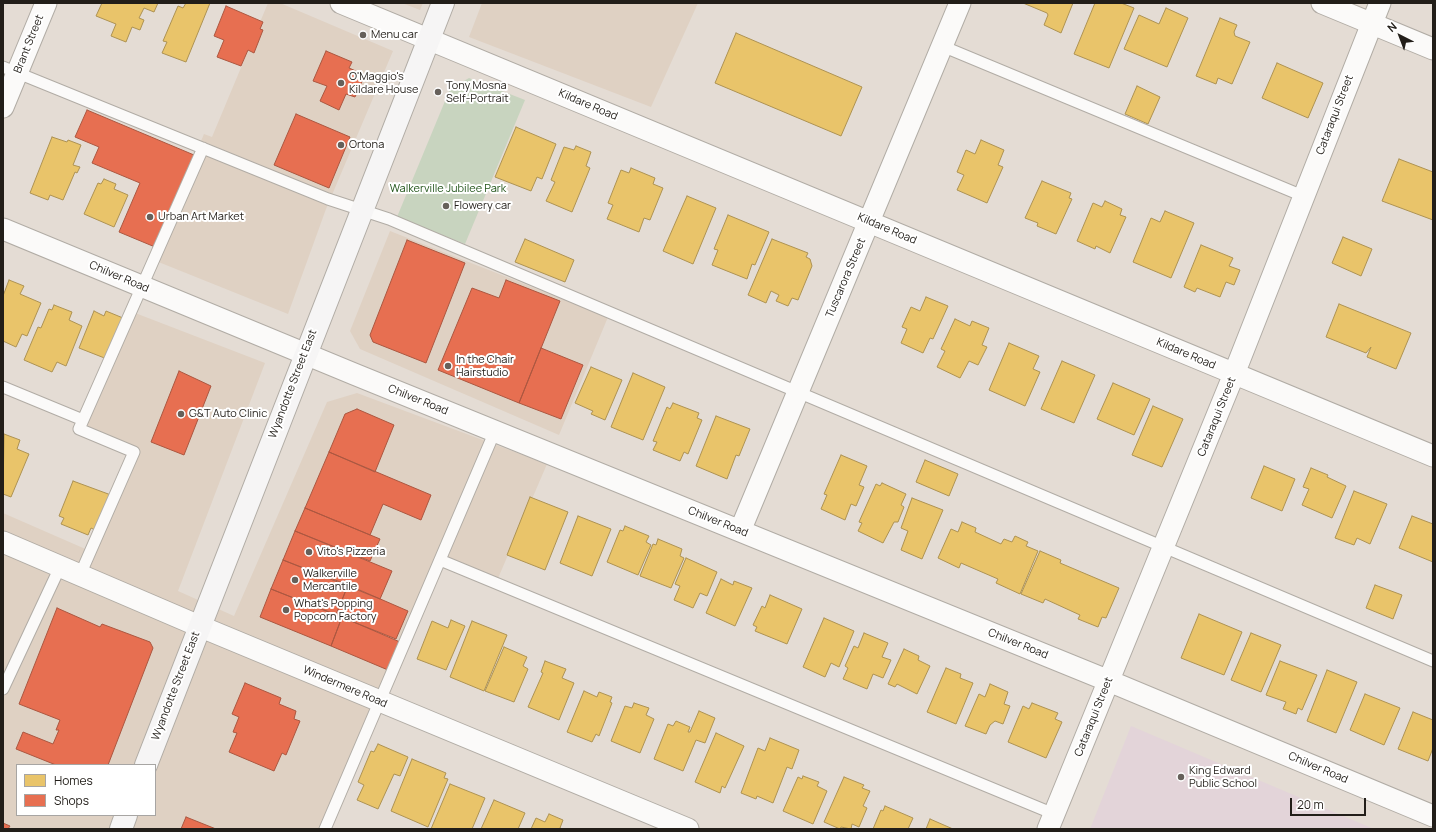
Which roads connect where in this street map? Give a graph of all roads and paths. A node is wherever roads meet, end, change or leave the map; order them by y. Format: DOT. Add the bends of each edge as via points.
graph roads {
  1 [pos="46,3"];
  2 [pos="341,3"];
  3 [pos="442,3"];
  4 [pos="960,3"];
  5 [pos="1322,3"];
  6 [pos="1380,3"];
  7 [pos="1371,23"];
  8 [pos="428,39"];
  9 [pos="942,46"];
  10 [pos="1433,49"];
  11 [pos="10,70"];
  12 [pos="3,107"];
  13 [pos="203,148"];
  14 [pos="1303,196"];
  15 [pos="360,211"];
  16 [pos="869,222"];
  17 [pos="3,229"];
  18 [pos="142,286"];
  19 [pos="305,354"];
  20 [pos="1234,374"];
  21 [pos="3,387"];
  22 [pos="798,392"];
  23 [pos="82,420"];
  24 [pos="495,431"];
  25 [pos="1433,456"];
  26 [pos="740,531"];
  27 [pos="3,542"];
  28 [pos="1163,547"];
  29 [pos="440,560"];
  30 [pos="60,567"];
  31 [pos="80,575"];
  32 [pos="200,626"];
  33 [pos="1433,661"];
  34 [pos="1109,681"];
  35 [pos="3,689"];
  36 [pos="380,702"];
  37 [pos="146,764"];
  38 [pos="126,816"];
  39 [pos="1433,816"];
  40 [pos="1051,822"];
  41 [pos="121,829"];
  42 [pos="325,829"];
  43 [pos="688,829"];
  1 -- 11 [label="street, Brant Street"];
  2 -- 8 [label="street, Kildare Road"];
  3 -- 8 [label="main road, Wyandotte Street East"];
  4 -- 9 [label="street, Tuscarora Street"];
  5 -- 7 [label="street"];
  6 -- 7 [label="street, Cataraqui Street"];
  7 -- 10 [label="street"];
  7 -- 14 [label="street, Cataraqui Street"];
  8 -- 15 [label="main road, Wyandotte Street East"];
  8 -- 16 [label="street, Kildare Road"];
  9 -- 14 [label="lane"];
  9 -- 16 [label="street, Tuscarora Street"];
  11 -- 12 [label="street, Brant Street"];
  11 -- 13 [label="lane"];
  13 -- 15 [label="lane"];
  13 -- 18 [label="lane"];
  14 -- 20 [label="street, Cataraqui Street"];
  15 -- 19 [label="main road, Wyandotte Street East"];
  15 -- 22 [label="lane" via="389,219"];
  16 -- 20 [label="street, Kildare Road"];
  16 -- 22 [label="street, Tuscarora Street"];
  17 -- 18 [label="street, Chilver Road"];
  18 -- 19 [label="street, Chilver Road"];
  18 -- 23 [label="lane"];
  19 -- 24 [label="street, Chilver Road"];
  19 -- 32 [label="main road, Wyandotte Street East"];
  20 -- 25 [label="street, Kildare Road"];
  20 -- 28 [label="street, Cataraqui Street"];
  21 -- 23 [label="lane"];
  22 -- 26 [label="street, Tuscarora Street"];
  22 -- 28 [label="lane"];
  23 -- 31 [label="lane" via="79,429 134,452"];
  24 -- 26 [label="street, Chilver Road"];
  24 -- 29 [label="lane"];
  26 -- 34 [label="street, Chilver Road"];
  27 -- 30 [label="street, Windermere Road"];
  28 -- 33 [label="lane"];
  28 -- 34 [label="street, Cataraqui Street"];
  29 -- 36 [label="lane"];
  29 -- 40 [label="lane"];
  30 -- 31 [label="street, Windermere Road"];
  30 -- 35 [label="lane"];
  31 -- 32 [label="street, Windermere Road"];
  32 -- 36 [label="street, Windermere Road"];
  32 -- 37 [label="main road, Wyandotte Street East"];
  34 -- 39 [label="street, Chilver Road"];
  34 -- 40 [label="street, Cataraqui Street"];
  36 -- 42 [label="lane"];
  36 -- 43 [label="street, Windermere Road"];
  38 -- 41 [label="main road"];
}
